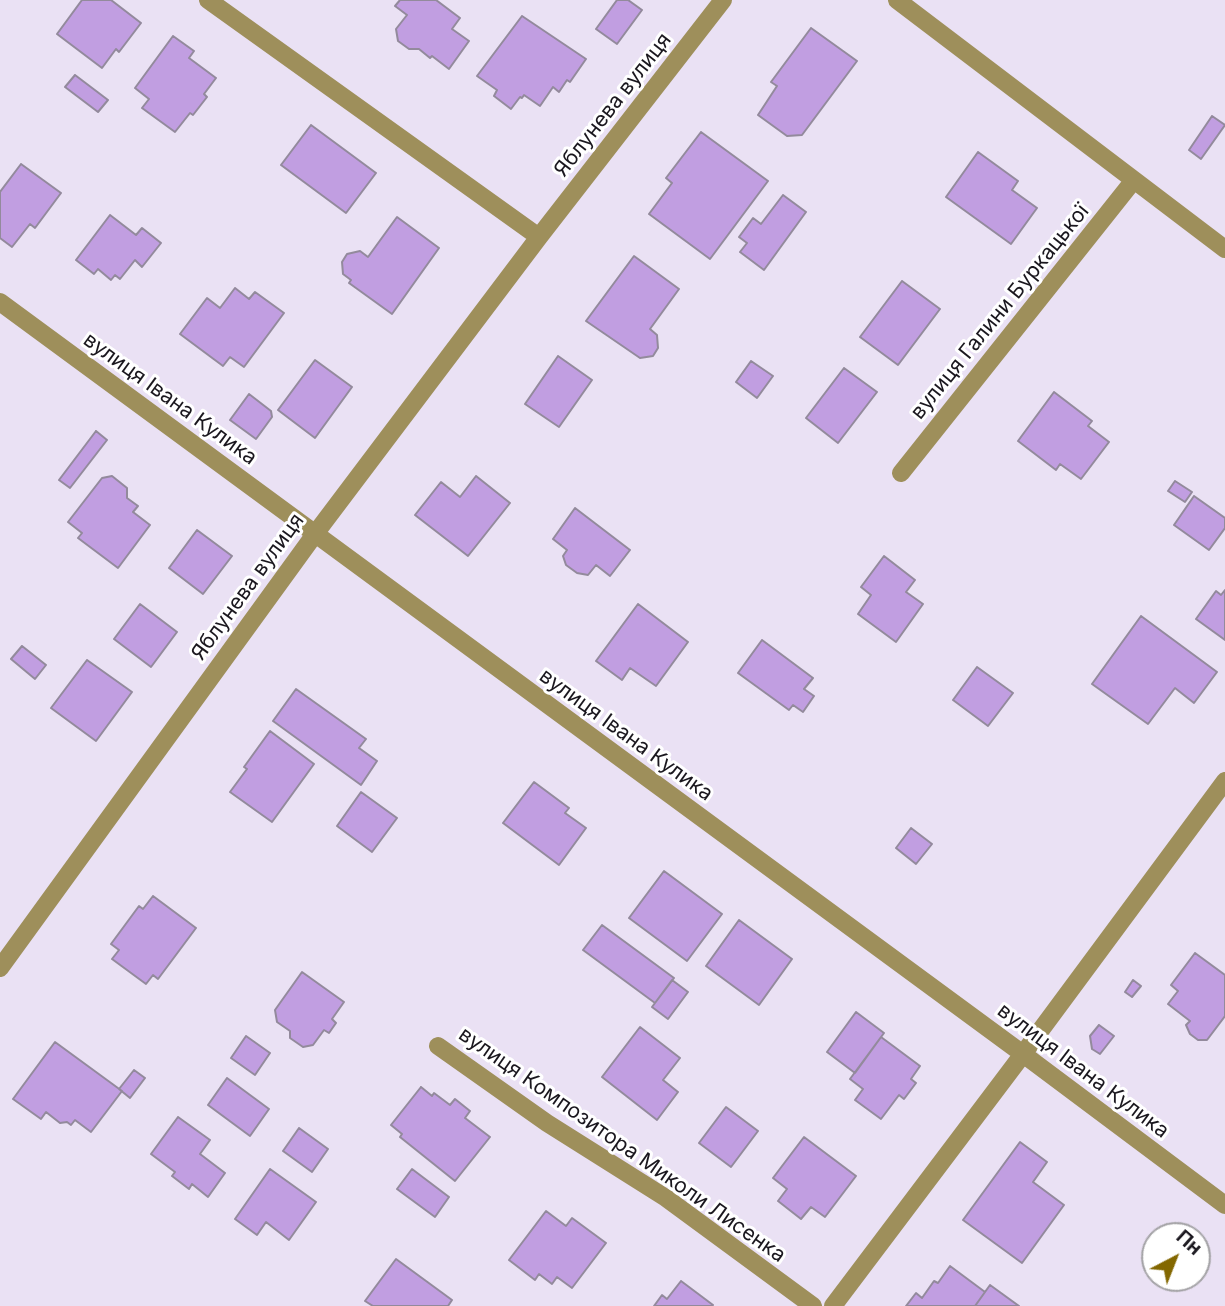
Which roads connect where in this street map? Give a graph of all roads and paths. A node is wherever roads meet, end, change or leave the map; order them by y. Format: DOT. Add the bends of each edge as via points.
graph roads {
  1 [pos="208,0"];
  2 [pos="723,0"];
  3 [pos="897,0"];
  4 [pos="1134,180"];
  5 [pos="538,237"];
  6 [pos="1225,249"];
  7 [pos="0,302"];
  8 [pos="901,472"];
  9 [pos="315,534"];
  10 [pos="1225,781"];
  11 [pos="0,968"];
  12 [pos="438,1046"];
  13 [pos="1023,1054"];
  14 [pos="1225,1205"];
  15 [pos="813,1306"];
  16 [pos="833,1306"];
  1 -- 5 [label="street"];
  2 -- 5 [label="street, Яблунева вулиця"];
  3 -- 4 [label="street"];
  4 -- 6 [label="street"];
  4 -- 8 [label="street, вулиця Галини Буркацької"];
  5 -- 9 [label="street, Яблунева вулиця"];
  7 -- 9 [label="street, вулиця Івана Кулика"];
  9 -- 11 [label="street, Яблунева вулиця"];
  9 -- 13 [label="street, вулиця Івана Кулика"];
  10 -- 13 [label="street"];
  12 -- 15 [label="street, вулиця Композитора Миколи Лисенка" via="547,1123 666,1198"];
  13 -- 14 [label="street, вулиця Івана Кулика"];
  13 -- 16 [label="street"];
}
